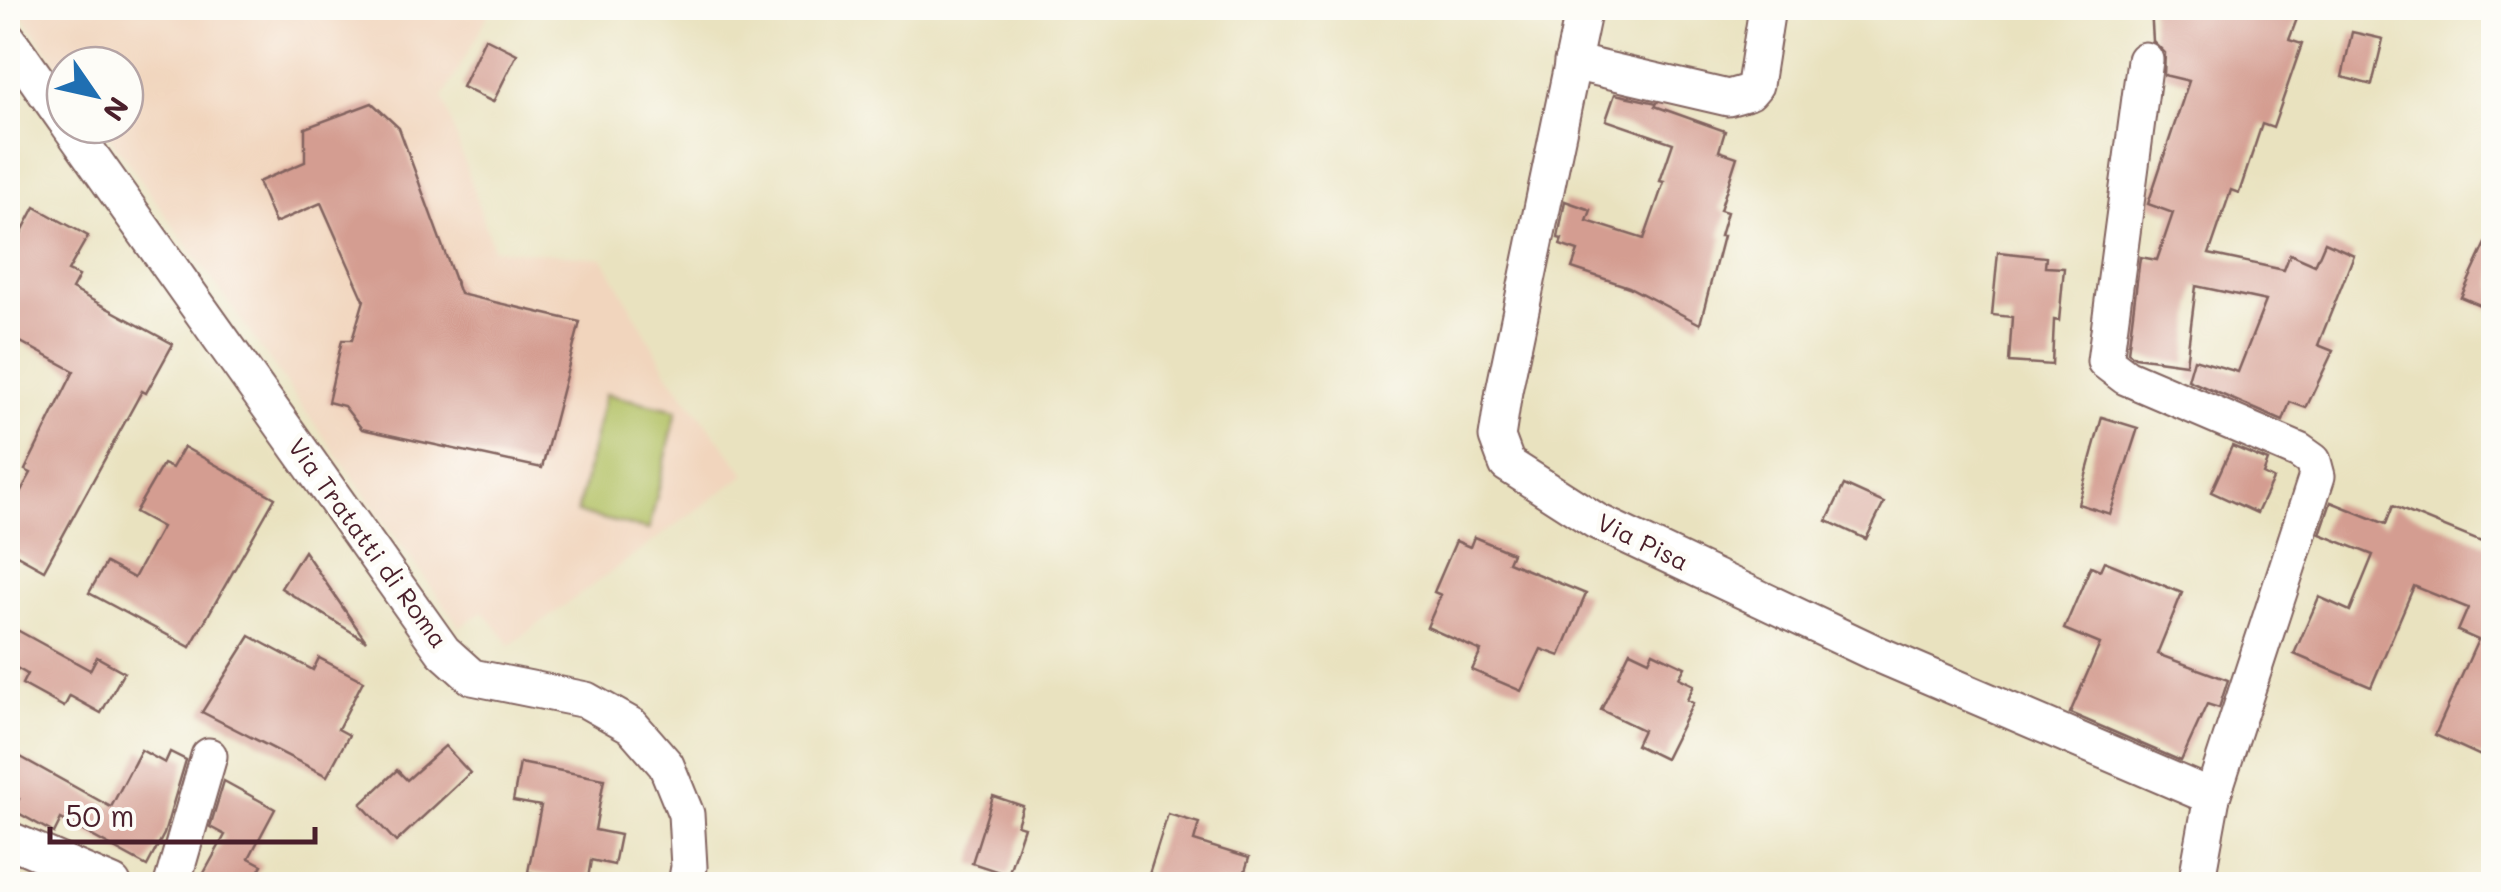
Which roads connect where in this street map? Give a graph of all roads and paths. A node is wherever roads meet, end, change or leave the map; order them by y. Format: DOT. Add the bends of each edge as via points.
graph roads {
  1 [pos="1584,8"];
  2 [pos="1768,8"];
  3 [pos="8,39"];
  4 [pos="2145,60"];
  5 [pos="1572,62"];
  6 [pos="45,91"];
  7 [pos="83,145"];
  8 [pos="209,756"];
  9 [pos="2212,797"];
  10 [pos="8,840"];
  11 [pos="113,884"];
  12 [pos="172,884"];
  13 [pos="686,884"];
  14 [pos="2196,884"];
  1 -- 5 [label="street, Via Pisa"];
  2 -- 5 [label="street" via="1755,85 1742,95 1728,98"];
  3 -- 6 [label="street, Via Tratatti di Roma"];
  4 -- 9 [label="street" via="2105,361 2299,452 2317,476"];
  5 -- 9 [label="street, Via Pisa" via="1504,390 1497,437 1506,464 1596,521 1863,647"];
  7 -- 13 [label="street, Via Tratatti di Roma" via="443,651 472,677 586,700 632,726 666,765 686,814"];
  8 -- 12 [label="street"];
  9 -- 14 [label="street"];
  10 -- 11 [label="street"];
}
